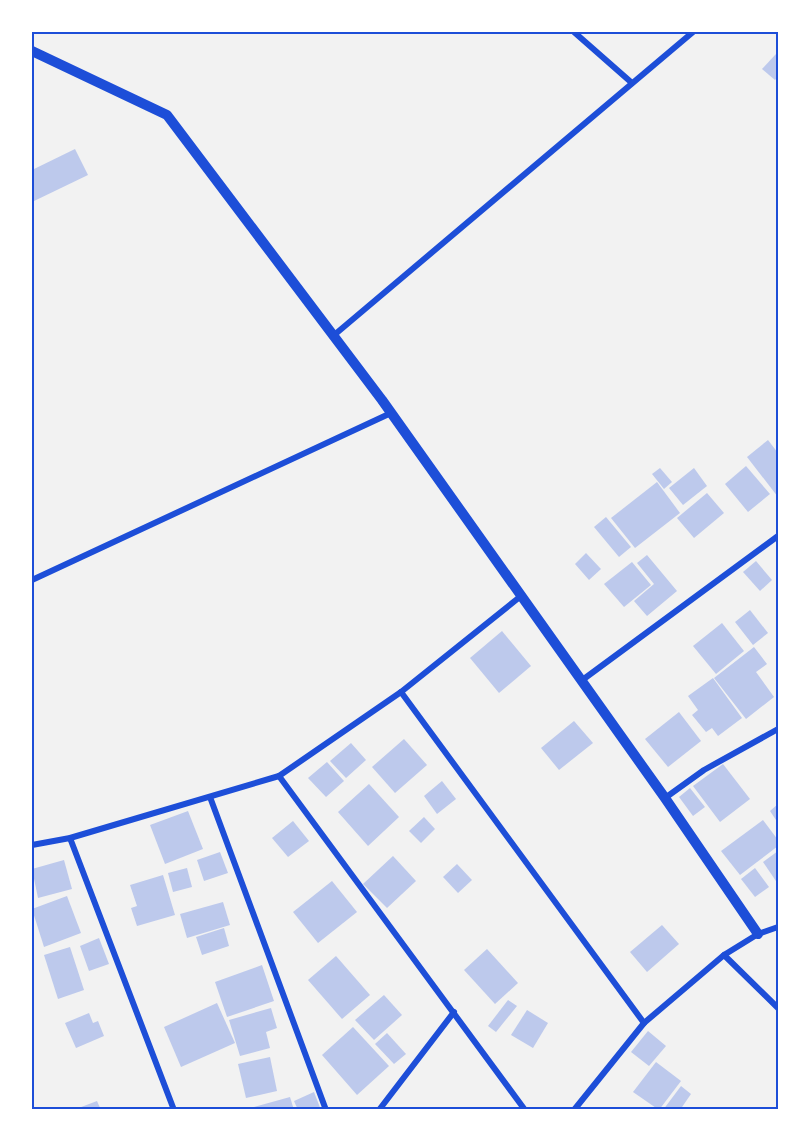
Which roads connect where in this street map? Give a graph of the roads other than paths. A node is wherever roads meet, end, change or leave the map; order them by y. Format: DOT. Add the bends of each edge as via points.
graph roads {
  1 [pos="574,32"];
  2 [pos="693,32"];
  3 [pos="32,51"];
  4 [pos="632,83"];
  5 [pos="333,336"];
  6 [pos="391,412"];
  7 [pos="778,536"];
  8 [pos="32,580"];
  9 [pos="520,596"];
  10 [pos="581,681"];
  11 [pos="401,692"];
  12 [pos="778,729"];
  13 [pos="279,776"];
  14 [pos="210,797"];
  15 [pos="665,798"];
  16 [pos="70,837"];
  17 [pos="32,845"];
  18 [pos="778,927"];
  19 [pos="758,934"];
  20 [pos="724,955"];
  21 [pos="778,1008"];
  22 [pos="454,1012"];
  23 [pos="644,1023"];
  24 [pos="174,1110"];
  25 [pos="326,1110"];
  26 [pos="380,1110"];
  27 [pos="525,1110"];
  28 [pos="574,1110"];
  1 -- 4 [label="street"];
  2 -- 4 [label="street"];
  3 -- 5 [label="street" via="167,115"];
  4 -- 5 [label="street"];
  5 -- 6 [label="street"];
  6 -- 8 [label="street"];
  6 -- 9 [label="street"];
  7 -- 10 [label="street"];
  9 -- 10 [label="street"];
  9 -- 11 [label="street"];
  10 -- 15 [label="street"];
  11 -- 13 [label="street"];
  11 -- 23 [label="street"];
  12 -- 15 [label="street" via="704,770"];
  13 -- 14 [label="street"];
  13 -- 22 [label="street"];
  14 -- 16 [label="street"];
  14 -- 25 [label="street"];
  15 -- 19 [label="street"];
  16 -- 17 [label="street"];
  16 -- 24 [label="street"];
  18 -- 19 [label="street"];
  19 -- 20 [label="street"];
  20 -- 21 [label="street"];
  20 -- 23 [label="street"];
  22 -- 26 [label="street"];
  22 -- 27 [label="street"];
  23 -- 28 [label="street"];
}
